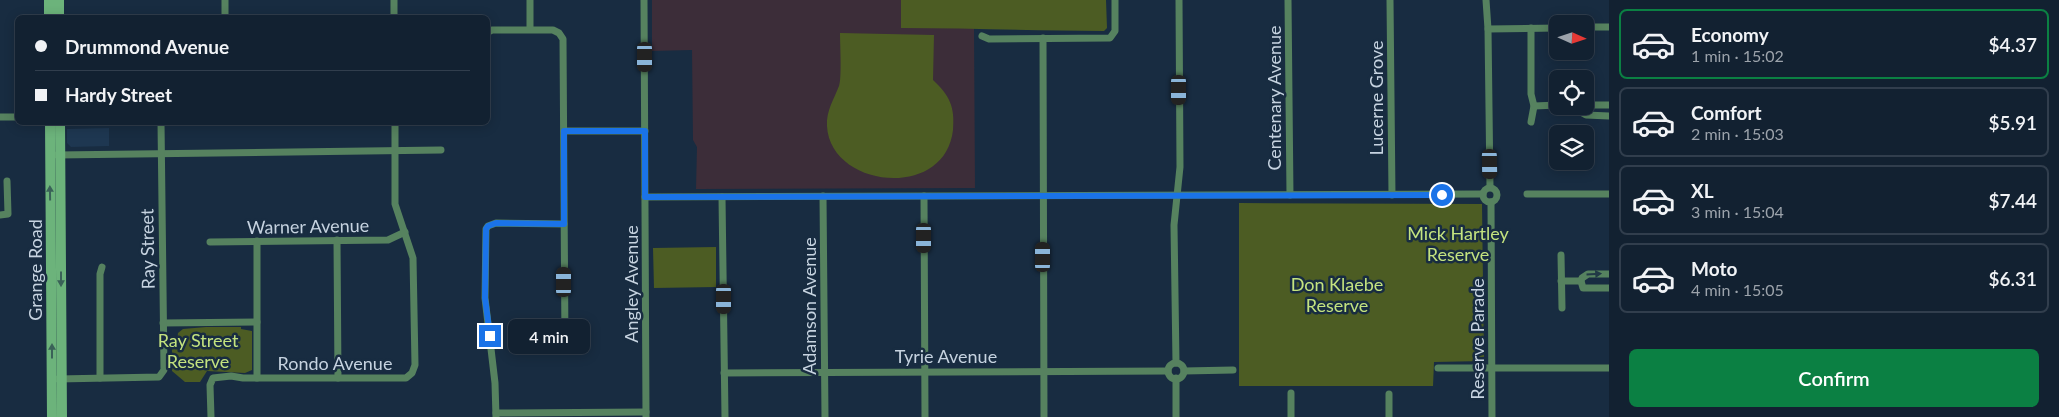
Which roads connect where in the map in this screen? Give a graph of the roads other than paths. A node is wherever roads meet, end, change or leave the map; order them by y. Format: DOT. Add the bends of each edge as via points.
graph roads {
  1 [pos="49,0"];
  2 [pos="59,0"];
  3 [pos="225,0"];
  4 [pos="394,0"];
  5 [pos="530,0"];
  6 [pos="644,0"];
  7 [pos="1115,0"];
  8 [pos="1179,0"];
  9 [pos="1288,0"];
  10 [pos="1390,0"];
  11 [pos="1486,0"];
  12 [pos="49,15"];
  13 [pos="59,15"];
  14 [pos="225,15"];
  15 [pos="394,15"];
  16 [pos="1594,27"];
  17 [pos="1609,27"];
  18 [pos="1531,28"];
  19 [pos="1549,28"];
  20 [pos="530,29"];
  21 [pos="1488,29"];
  22 [pos="490,31"];
  23 [pos="982,36"];
  24 [pos="1043,38"];
  25 [pos="1609,105"];
  26 [pos="1534,106"];
  27 [pos="1549,106"];
  28 [pos="1594,106"];
  29 [pos="1582,115"];
  30 [pos="15,116"];
  31 [pos="1609,116"];
  32 [pos="0,117"];
  33 [pos="1531,122"];
  34 [pos="50,125"];
  35 [pos="60,125"];
  36 [pos="162,125"];
  37 [pos="394,125"];
  38 [pos="564,131"];
  39 [pos="645,131"];
  40 [pos="395,150"];
  41 [pos="442,150"];
  42 [pos="162,152"];
  43 [pos="55,155"];
  44 [pos="8,181"];
  45 [pos="1490,187"];
  46 [pos="1483,194"];
  47 [pos="1527,194"];
  48 [pos="1609,194"];
  49 [pos="1043,195"];
  50 [pos="1177,195"];
  51 [pos="1290,195"];
  52 [pos="1392,195"];
  53 [pos="722,196"];
  54 [pos="823,196"];
  55 [pos="924,196"];
  56 [pos="645,197"];
  57 [pos="1491,202"];
  58 [pos="0,215"];
  59 [pos="564,224"];
  60 [pos="405,232"];
  61 [pos="337,240"];
  62 [pos="257,241"];
  63 [pos="210,242"];
  64 [pos="1561,255"];
  65 [pos="102,267"];
  66 [pos="1609,274"];
  67 [pos="1562,281"];
  68 [pos="1580,281"];
  69 [pos="1609,288"];
  70 [pos="1562,308"];
  71 [pos="258,322"];
  72 [pos="163,323"];
  73 [pos="565,346"];
  74 [pos="1176,363"];
  75 [pos="1438,368"];
  76 [pos="1492,368"];
  77 [pos="1609,368"];
  78 [pos="1233,370"];
  79 [pos="1044,371"];
  80 [pos="1168,371"];
  81 [pos="1184,371"];
  82 [pos="824,372"];
  83 [pos="924,372"];
  84 [pos="724,373"];
  85 [pos="100,378"];
  86 [pos="257,378"];
  87 [pos="338,378"];
  88 [pos="1176,378"];
  89 [pos="57,379"];
  90 [pos="1291,393"];
  91 [pos="1389,394"];
  92 [pos="646,414"];
  93 [pos="496,415"];
  94 [pos="52,417"];
  95 [pos="62,417"];
  96 [pos="211,417"];
  97 [pos="724,417"];
  98 [pos="825,417"];
  99 [pos="925,417"];
  100 [pos="1044,417"];
  101 [pos="1176,417"];
  102 [pos="1291,417"];
  103 [pos="1389,417"];
  104 [pos="1492,417"];
  1 -- 12 [label="main road"];
  2 -- 13 [label="main road"];
  3 -- 14 [label="street"];
  4 -- 15 [label="street"];
  5 -- 20 [label="street"];
  6 -- 39 [label="street, Angley Avenue"];
  7 -- 24 [label="street" via="1115,31 1110,38"];
  8 -- 50 [label="street" via="1180,167"];
  9 -- 51 [label="street, Centenary Avenue"];
  10 -- 52 [label="street, Lucerne Grove"];
  11 -- 21 [label="street"];
  16 -- 17 [label="street"];
  18 -- 19 [label="street"];
  18 -- 21 [label="street"];
  18 -- 26 [label="street" via="1531,94"];
  20 -- 22 [label="street"];
  20 -- 38 [label="street" via="553,30 563,39"];
  21 -- 45 [label="street"];
  23 -- 24 [label="street" via="989,39"];
  24 -- 49 [label="street"];
  25 -- 28 [label="street"];
  26 -- 27 [label="street"];
  26 -- 33 [label="street"];
  29 -- 31 [label="street"];
  30 -- 32 [label="street"];
  34 -- 43 [label="main road, Grange Road"];
  35 -- 43 [label="main road, Grange Road"];
  36 -- 42 [label="street, Ray Street"];
  37 -- 40 [label="street, Rondo Avenue"];
  38 -- 39 [label="street"];
  38 -- 59 [label="street"];
  39 -- 56 [label="street, Angley Avenue"];
  40 -- 41 [label="street"];
  40 -- 42 [label="street"];
  40 -- 60 [label="street, Rondo Avenue" via="396,204"];
  42 -- 43 [label="street"];
  42 -- 72 [label="street, Ray Street"];
  43 -- 89 [label="main road, Grange Road"];
  44 -- 58 [label="street" via="8,214"];
  45 -- 46 [label="street"];
  45 -- 57 [label="street" via="1497,192 1496,199"];
  46 -- 52 [label="street"];
  46 -- 57 [label="street" via="1485,200"];
  47 -- 48 [label="street"];
  49 -- 50 [label="street"];
  49 -- 55 [label="street"];
  49 -- 79 [label="street"];
  50 -- 51 [label="street"];
  50 -- 74 [label="street" via="1174,225"];
  51 -- 52 [label="street"];
  53 -- 54 [label="street"];
  53 -- 56 [label="street"];
  53 -- 84 [label="street"];
  54 -- 55 [label="street"];
  54 -- 82 [label="street, Adamson Avenue"];
  55 -- 83 [label="street"];
  56 -- 92 [label="street, Angley Avenue"];
  57 -- 76 [label="street, Reserve Parade"];
  59 -- 73 [label="street"];
  59 -- 93 [label="street" via="496,223 488,226 484,234 485,298"];
  60 -- 61 [label="street, Warner Avenue" via="388,240"];
  60 -- 87 [label="street, Rondo Avenue" via="413,258 415,365 412,373 406,378"];
  61 -- 62 [label="street, Warner Avenue"];
  61 -- 87 [label="street"];
  62 -- 63 [label="street, Warner Avenue"];
  62 -- 71 [label="street"];
  64 -- 67 [label="street"];
  65 -- 85 [label="street"];
  68 -- 66 [label="street, one-way" via="1588,274"];
  67 -- 68 [label="street"];
  67 -- 70 [label="street"];
  68 -- 69 [label="street" via="1584,288"];
  71 -- 72 [label="street"];
  71 -- 86 [label="street"];
  72 -- 85 [label="street, Ray Street" via="162,375"];
  74 -- 80 [label="street"];
  74 -- 81 [label="street"];
  75 -- 76 [label="street"];
  76 -- 77 [label="street"];
  76 -- 104 [label="street, Reserve Parade"];
  78 -- 81 [label="street"];
  79 -- 80 [label="street, Tyrie Avenue"];
  79 -- 83 [label="street, Tyrie Avenue"];
  79 -- 100 [label="street"];
  80 -- 88 [label="street"];
  81 -- 88 [label="street"];
  82 -- 83 [label="street, Tyrie Avenue"];
  82 -- 84 [label="street, Tyrie Avenue"];
  82 -- 98 [label="street, Adamson Avenue"];
  83 -- 99 [label="street"];
  84 -- 97 [label="street"];
  85 -- 89 [label="street"];
  86 -- 87 [label="street, Rondo Avenue"];
  86 -- 96 [label="street, Rondo Avenue" via="212,378"];
  88 -- 101 [label="street"];
  89 -- 94 [label="main road, Grange Road"];
  89 -- 95 [label="main road, Grange Road"];
  90 -- 102 [label="street"];
  91 -- 103 [label="street"];
  92 -- 93 [label="street"];
}
